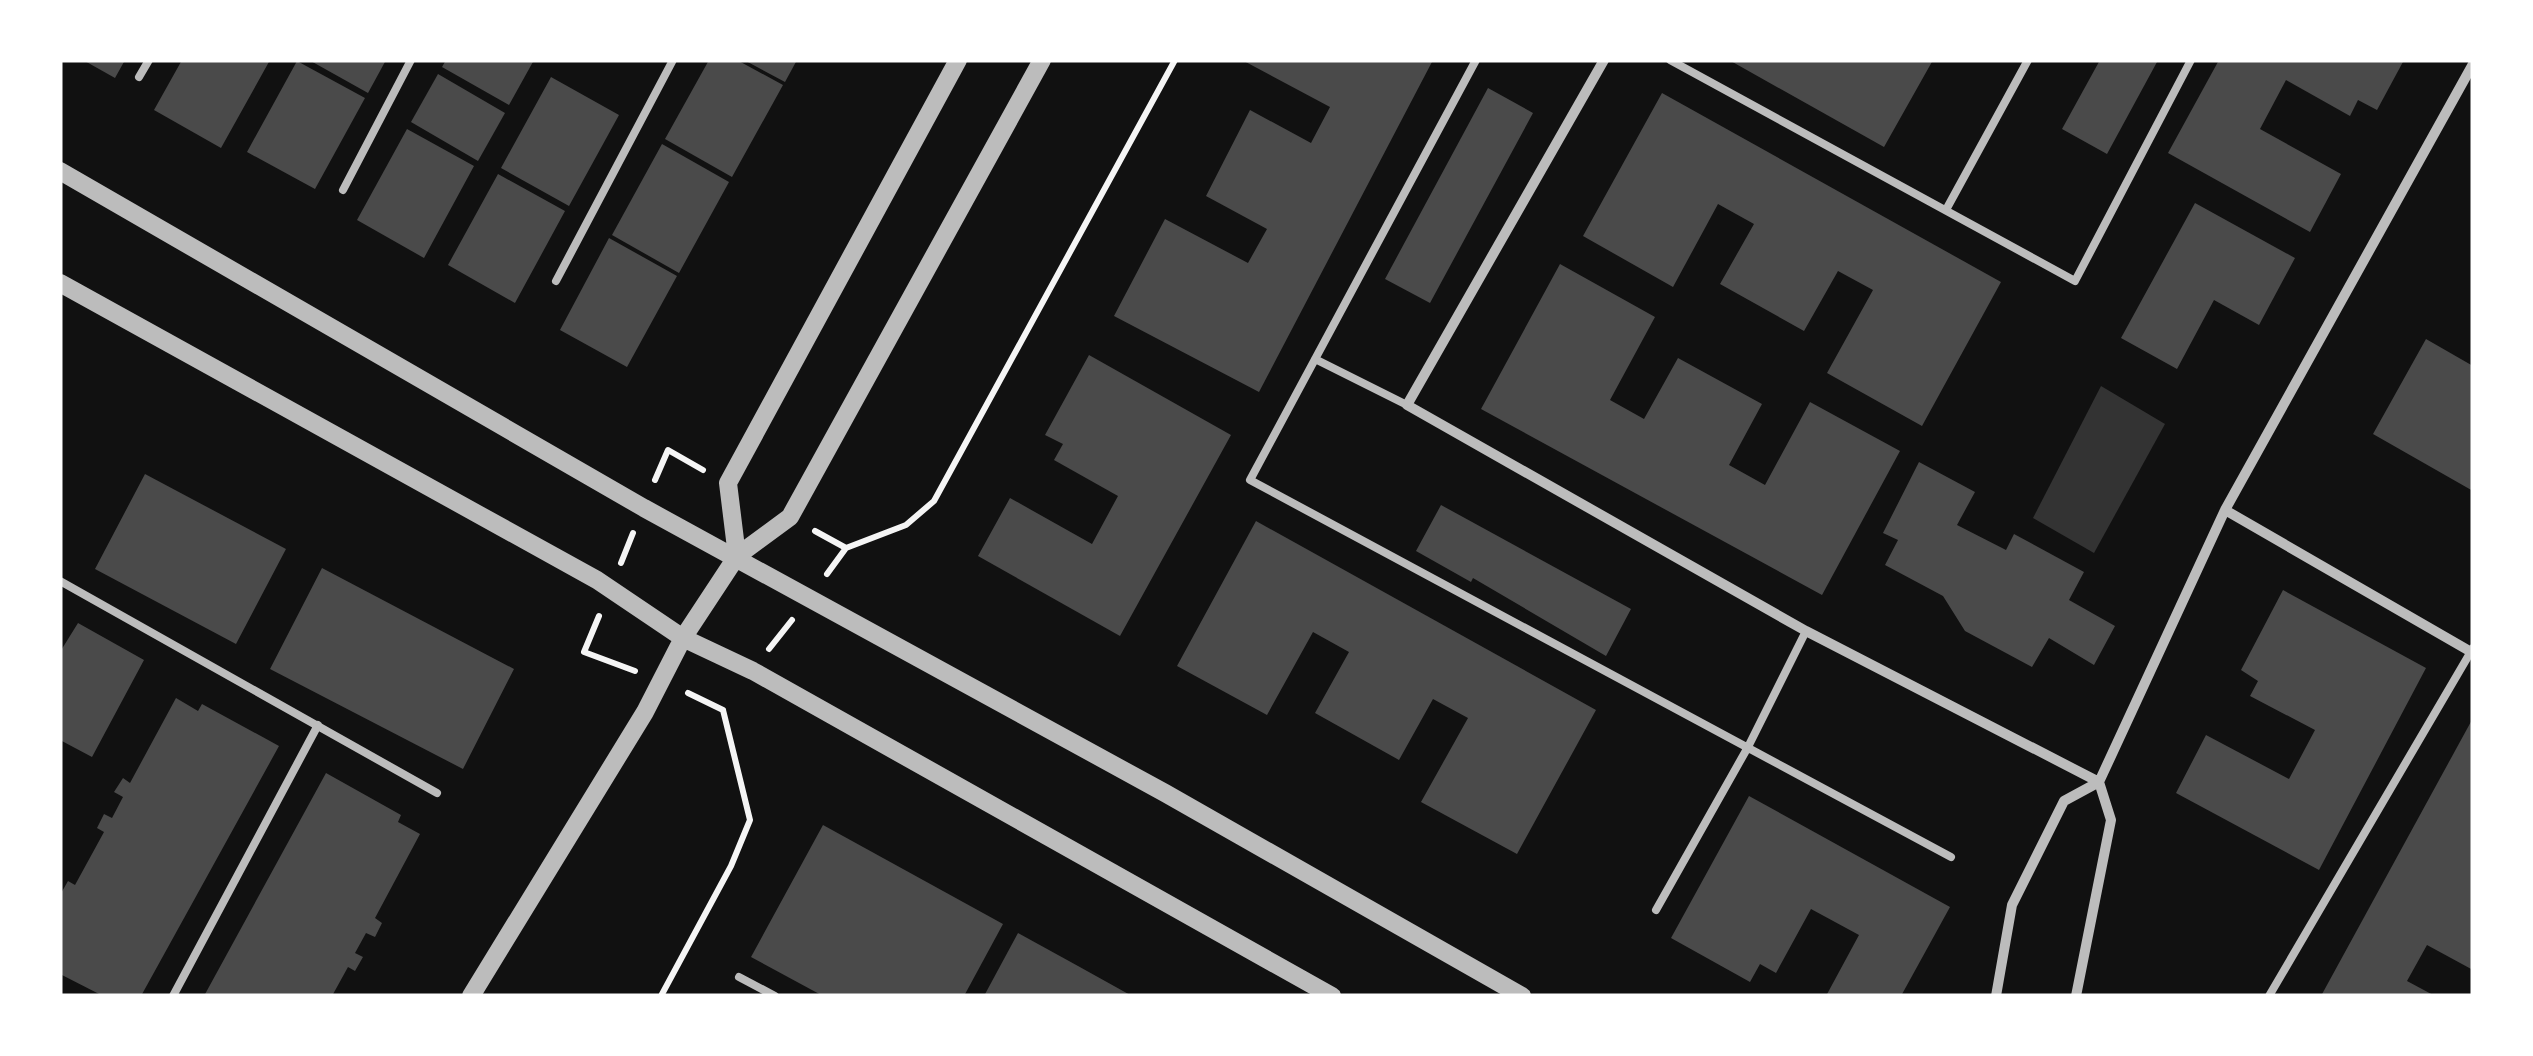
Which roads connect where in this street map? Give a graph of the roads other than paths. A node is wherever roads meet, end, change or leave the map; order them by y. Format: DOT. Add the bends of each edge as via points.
graph roads {
  1 [pos="148,60"];
  2 [pos="411,60"];
  3 [pos="673,60"];
  4 [pos="958,60"];
  5 [pos="1042,60"];
  6 [pos="1476,60"];
  7 [pos="1604,60"];
  8 [pos="1670,60"];
  9 [pos="2028,60"];
  10 [pos="2191,60"];
  11 [pos="2473,64"];
  12 [pos="139,77"];
  13 [pos="60,171"];
  14 [pos="342,190"];
  15 [pos="1947,208"];
  16 [pos="556,281"];
  17 [pos="60,283"];
  18 [pos="1314,359"];
  19 [pos="1407,405"];
  20 [pos="2225,510"];
  21 [pos="738,556"];
  22 [pos="60,581"];
  23 [pos="1806,631"];
  24 [pos="683,638"];
  25 [pos="2472,651"];
  26 [pos="318,726"];
  27 [pos="1748,747"];
  28 [pos="2099,782"];
  29 [pos="438,793"];
  30 [pos="1951,857"];
  31 [pos="1656,910"];
  32 [pos="739,976"];
  33 [pos="172,996"];
  34 [pos="470,996"];
  35 [pos="774,996"];
  36 [pos="1332,996"];
  37 [pos="1522,996"];
  38 [pos="1996,996"];
  39 [pos="2076,996"];
  40 [pos="2269,996"];
  1 -- 12 [label="lane"];
  2 -- 14 [label="lane"];
  3 -- 16 [label="lane"];
  4 -- 21 [label="street" via="728,483"];
  5 -- 21 [label="street" via="790,517"];
  6 -- 18 [label="lane"];
  7 -- 19 [label="street"];
  8 -- 15 [label="lane"];
  9 -- 15 [label="lane"];
  10 -- 15 [label="lane" via="2075,281"];
  11 -- 20 [label="street"];
  13 -- 21 [label="street"];
  17 -- 24 [label="street" via="597,580"];
  18 -- 19 [label="lane"];
  18 -- 27 [label="lane" via="1250,480"];
  19 -- 23 [label="street"];
  20 -- 25 [label="street"];
  20 -- 28 [label="street"];
  21 -- 24 [label="street"];
  21 -- 37 [label="street"];
  22 -- 26 [label="lane"];
  23 -- 27 [label="lane"];
  23 -- 28 [label="street"];
  24 -- 34 [label="street" via="645,712"];
  24 -- 36 [label="street"];
  25 -- 40 [label="lane"];
  26 -- 29 [label="lane"];
  26 -- 33 [label="lane"];
  27 -- 30 [label="lane"];
  27 -- 31 [label="lane"];
  28 -- 38 [label="street" via="2064,801 2012,905"];
  28 -- 39 [label="street" via="2112,820"];
  32 -- 35 [label="lane"];
}
